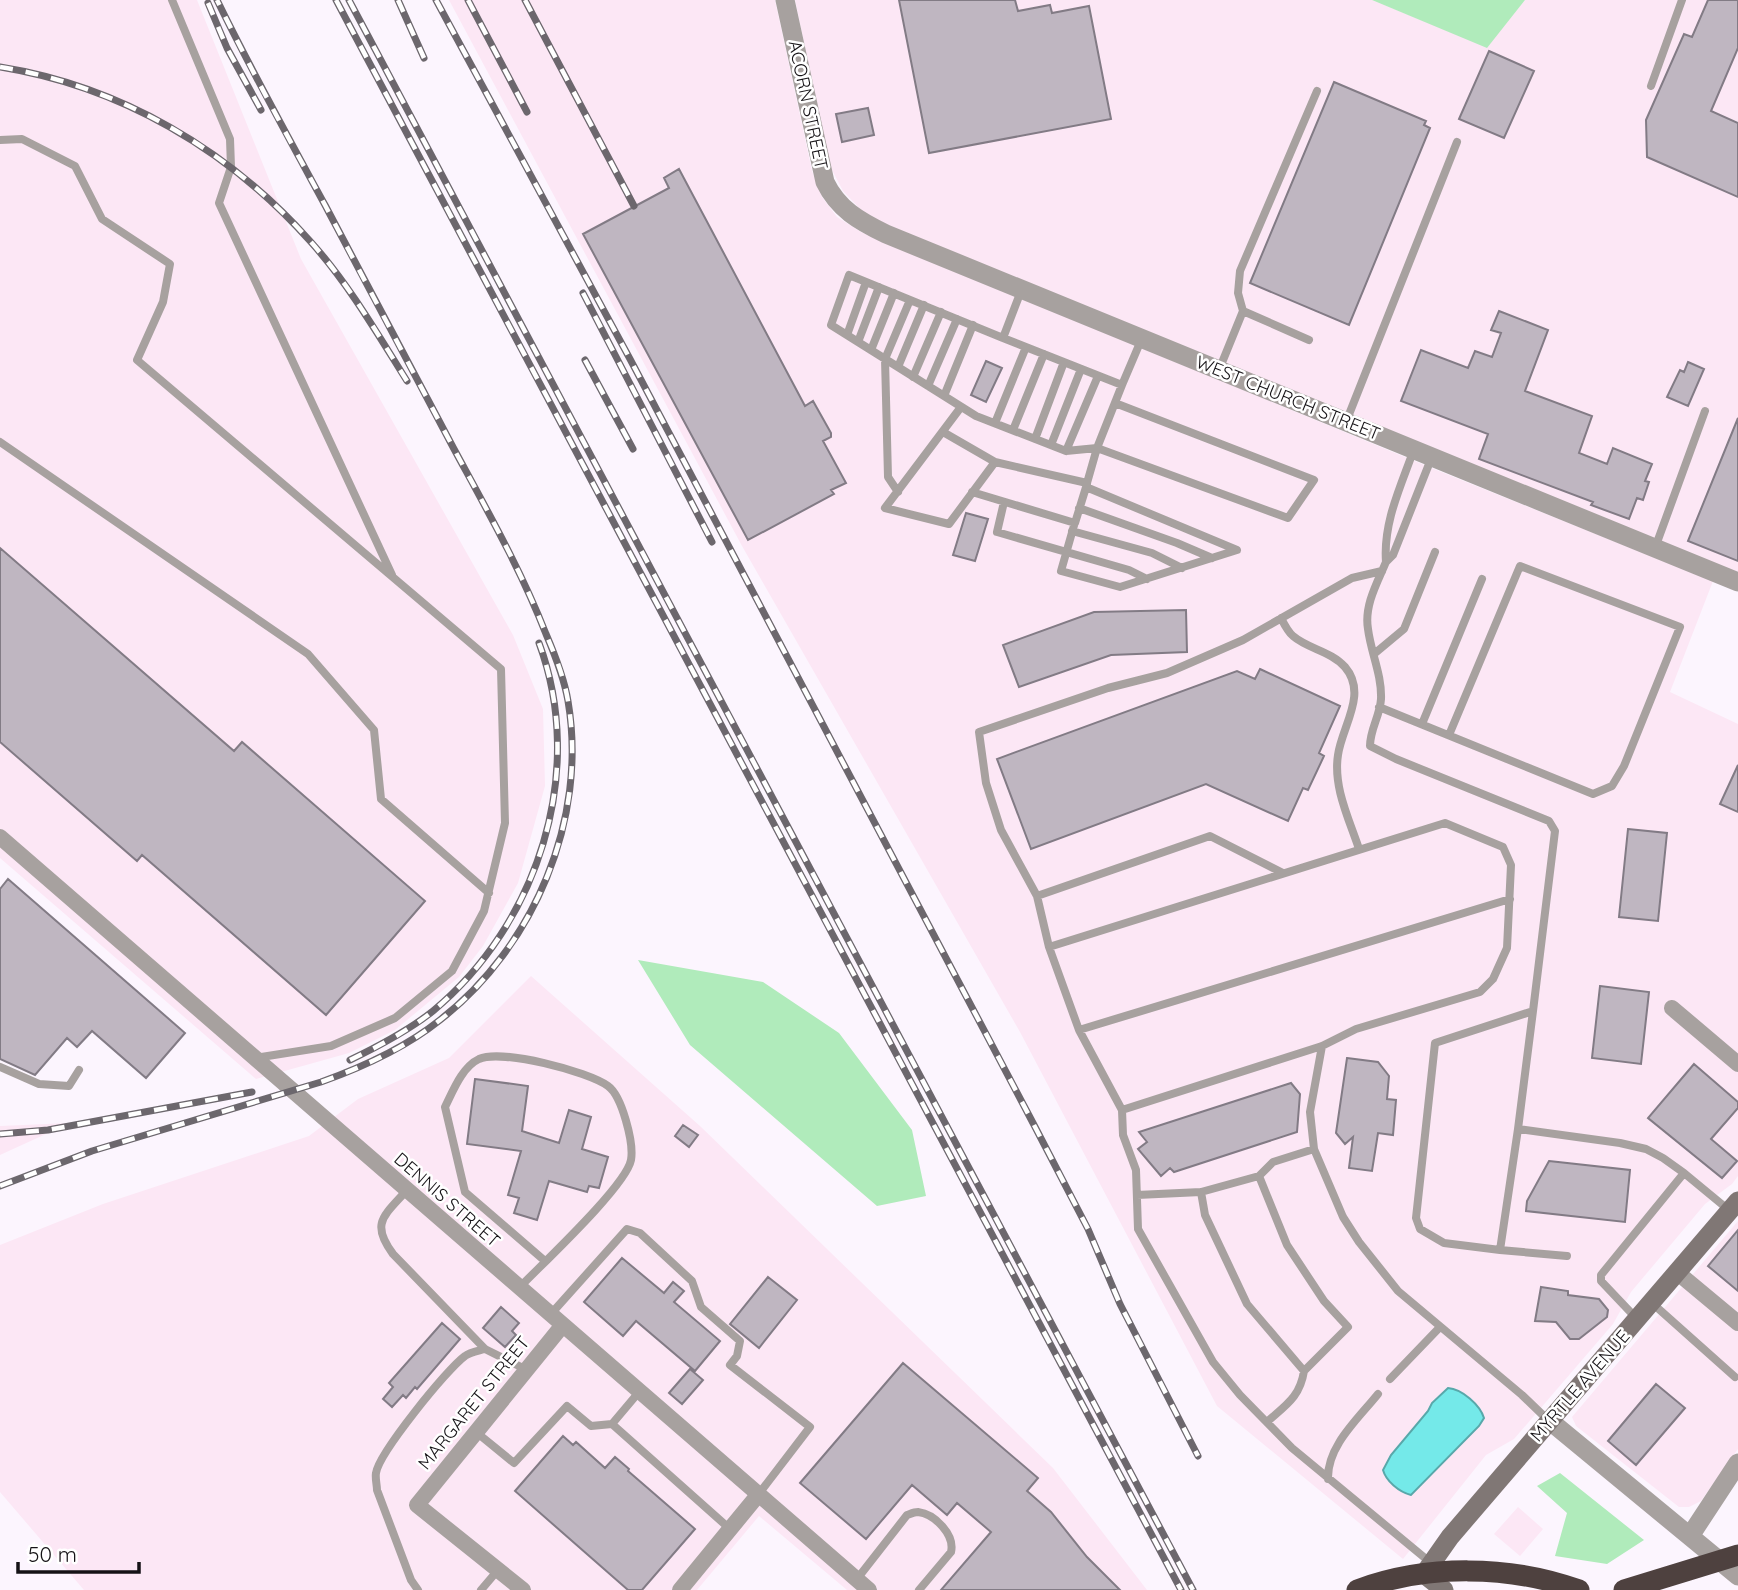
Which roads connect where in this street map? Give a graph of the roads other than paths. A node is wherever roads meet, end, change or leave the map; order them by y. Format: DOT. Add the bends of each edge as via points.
graph roads {
  1 [pos="172,0"];
  2 [pos="785,0"];
  3 [pos="1682,0"];
  4 [pos="1651,86"];
  5 [pos="1317,91"];
  6 [pos="0,140"];
  7 [pos="1457,142"];
  8 [pos="841,207"];
  9 [pos="866,282"];
  10 [pos="879,287"];
  11 [pos="1022,289"];
  12 [pos="894,293"];
  13 [pos="910,300"];
  14 [pos="924,305"];
  15 [pos="1243,311"];
  16 [pos="941,312"];
  17 [pos="957,318"];
  18 [pos="973,325"];
  19 [pos="847,335"];
  20 [pos="1003,338"];
  21 [pos="1142,338"];
  22 [pos="1309,340"];
  23 [pos="858,342"];
  24 [pos="1027,347"];
  25 [pos="871,350"];
  26 [pos="1044,354"];
  27 [pos="885,359"];
  28 [pos="1064,362"];
  29 [pos="898,367"];
  30 [pos="1081,369"];
  31 [pos="1219,370"];
  32 [pos="1098,376"];
  33 [pos="913,377"];
  34 [pos="1122,385"];
  35 [pos="928,386"];
  36 [pos="944,396"];
  37 [pos="1115,402"];
  38 [pos="961,407"];
  39 [pos="1705,411"];
  40 [pos="1346,422"];
  41 [pos="995,423"];
  42 [pos="1013,430"];
  43 [pos="943,432"];
  44 [pos="1035,439"];
  45 [pos="0,442"];
  46 [pos="1051,445"];
  47 [pos="1097,448"];
  48 [pos="1066,451"];
  49 [pos="1423,453"];
  50 [pos="995,462"];
  51 [pos="1086,485"];
  52 [pos="898,492"];
  53 [pos="972,492"];
  54 [pos="1004,502"];
  55 [pos="1079,508"];
  56 [pos="1073,527"];
  57 [pos="1655,548"];
  58 [pos="1066,551"];
  59 [pos="1435,552"];
  60 [pos="1212,558"];
  61 [pos="1386,562"];
  62 [pos="1182,568"];
  63 [pos="1382,572"];
  64 [pos="393,578"];
  65 [pos="1147,579"];
  66 [pos="1482,579"];
  67 [pos="1738,582"];
  68 [pos="1281,618"];
  69 [pos="1374,654"];
  70 [pos="1379,707"];
  71 [pos="1422,724"];
  72 [pos="1449,735"];
  73 [pos="1,839"];
  74 [pos="1359,849"];
  75 [pos="1283,873"];
  76 [pos="489,893"];
  77 [pos="1037,896"];
  78 [pos="1510,899"];
  79 [pos="1049,947"];
  80 [pos="1672,1008"];
  81 [pos="1533,1011"];
  82 [pos="1079,1030"];
  83 [pos="1322,1046"];
  84 [pos="255,1058"];
  85 [pos="1738,1064"];
  86 [pos="0,1067"];
  87 [pos="79,1070"];
  88 [pos="1122,1111"];
  89 [pos="1518,1129"];
  90 [pos="1314,1149"];
  91 [pos="1684,1173"];
  92 [pos="1259,1175"];
  93 [pos="407,1191"];
  94 [pos="1201,1192"];
  95 [pos="1137,1195"];
  96 [pos="1734,1206"];
  97 [pos="1500,1250"];
  98 [pos="1567,1256"];
  99 [pos="545,1261"];
  100 [pos="1678,1273"];
  101 [pos="519,1288"];
  102 [pos="1652,1303"];
  103 [pos="556,1320"];
  104 [pos="1637,1320"];
  105 [pos="1738,1323"];
  106 [pos="1440,1326"];
  107 [pos="485,1349"];
  108 [pos="527,1370"];
  109 [pos="1304,1371"];
  110 [pos="1735,1377"];
  111 [pos="1390,1379"];
  112 [pos="639,1392"];
  113 [pos="1378,1394"];
  114 [pos="1550,1421"];
  115 [pos="1266,1422"];
  116 [pos="612,1424"];
  117 [pos="476,1432"];
  118 [pos="1738,1463"];
  119 [pos="1328,1479"];
  120 [pos="758,1495"];
  121 [pos="730,1529"];
  122 [pos="1690,1536"];
  123 [pos="1738,1555"];
  124 [pos="498,1570"];
  125 [pos="1426,1576"];
  126 [pos="1738,1576"];
  127 [pos="863,1585"];
  128 [pos="418,1590"];
  129 [pos="481,1590"];
  130 [pos="523,1590"];
  131 [pos="680,1590"];
  132 [pos="919,1590"];
  133 [pos="1357,1590"];
  134 [pos="1403,1590"];
  135 [pos="1444,1590"];
  136 [pos="1579,1590"];
  137 [pos="1624,1590"];
  1 -- 64 [label="lane" via="230,139 231,167 219,203"];
  2 -- 8 [label="street, ACORN STREET" via="820,164 831,195"];
  3 -- 4 [label="lane"];
  5 -- 15 [label="lane" via="1240,271 1238,293"];
  6 -- 64 [label="lane" via="22,139 75,166 102,219 170,264 163,302 137,360"];
  7 -- 40 [label="lane"];
  8 -- 11 [label="street, WEST CHURCH STREET" via="868,226"];
  9 -- 10 [label="lane"];
  9 -- 19 [label="lane"];
  9 -- 19 [label="lane" via="849,275 831,326"];
  10 -- 12 [label="lane"];
  10 -- 23 [label="lane"];
  11 -- 20 [label="lane"];
  11 -- 21 [label="street, WEST CHURCH STREET"];
  12 -- 13 [label="lane"];
  12 -- 25 [label="lane"];
  13 -- 14 [label="lane"];
  13 -- 27 [label="lane"];
  14 -- 16 [label="lane"];
  14 -- 29 [label="lane"];
  15 -- 22 [label="lane"];
  15 -- 31 [label="lane"];
  16 -- 17 [label="lane"];
  16 -- 33 [label="lane"];
  17 -- 18 [label="lane"];
  17 -- 35 [label="lane"];
  18 -- 20 [label="lane"];
  18 -- 36 [label="lane"];
  19 -- 23 [label="lane"];
  20 -- 24 [label="lane"];
  21 -- 31 [label="street, WEST CHURCH STREET"];
  21 -- 34 [label="lane"];
  23 -- 25 [label="lane"];
  24 -- 26 [label="lane"];
  24 -- 41 [label="lane"];
  25 -- 27 [label="lane"];
  26 -- 28 [label="lane"];
  26 -- 42 [label="lane"];
  27 -- 29 [label="lane"];
  27 -- 52 [label="lane" via="888,477"];
  28 -- 30 [label="lane"];
  28 -- 44 [label="lane"];
  29 -- 33 [label="lane"];
  30 -- 32 [label="lane"];
  30 -- 46 [label="lane"];
  31 -- 40 [label="street, WEST CHURCH STREET"];
  32 -- 34 [label="lane"];
  32 -- 48 [label="lane"];
  33 -- 35 [label="lane"];
  34 -- 37 [label="lane"];
  35 -- 36 [label="lane"];
  36 -- 38 [label="lane"];
  37 -- 47 [label="lane"];
  37 -- 47 [label="lane" via="1314,480 1288,518"];
  38 -- 41 [label="lane"];
  38 -- 43 [label="lane"];
  39 -- 57 [label="lane"];
  40 -- 49 [label="street, WEST CHURCH STREET"];
  41 -- 42 [label="lane"];
  42 -- 44 [label="lane"];
  43 -- 50 [label="lane"];
  43 -- 52 [label="lane"];
  44 -- 46 [label="lane"];
  45 -- 76 [label="lane" via="309,654 374,730 381,799"];
  46 -- 48 [label="lane"];
  47 -- 48 [label="lane"];
  47 -- 51 [label="lane"];
  49 -- 57 [label="street, WEST CHURCH STREET"];
  49 -- 61 [label="lane" via="1393,555"];
  49 -- 61 [label="lane" via="1390,514"];
  50 -- 51 [label="lane"];
  50 -- 53 [label="lane"];
  51 -- 55 [label="lane"];
  51 -- 60 [label="lane" via="1237,550"];
  52 -- 53 [label="lane" via="886,508 949,524"];
  53 -- 54 [label="lane"];
  54 -- 56 [label="lane"];
  54 -- 58 [label="lane" via="997,532"];
  55 -- 56 [label="lane"];
  55 -- 60 [label="lane"];
  56 -- 58 [label="lane"];
  56 -- 62 [label="lane"];
  57 -- 67 [label="street, WEST CHURCH STREET"];
  58 -- 65 [label="lane"];
  58 -- 65 [label="lane" via="1060,571 1120,587"];
  59 -- 69 [label="lane" via="1404,629"];
  60 -- 62 [label="lane"];
  61 -- 63 [label="lane"];
  62 -- 65 [label="lane"];
  63 -- 68 [label="lane" via="1352,578"];
  63 -- 69 [label="lane" via="1368,606 1367,628"];
  64 -- 76 [label="lane" via="501,669 505,823"];
  66 -- 71 [label="lane"];
  68 -- 74 [label="lane" via="1293,636 1345,667 1352,683 1354,700 1338,753 1337,777"];
  68 -- 77 [label="lane" via="1167,673 979,732 986,783 1001,830"];
  69 -- 70 [label="lane"];
  70 -- 71 [label="lane"];
  70 -- 81 [label="lane" via="1370,746 1549,821 1555,831"];
  71 -- 72 [label="lane"];
  72 -- 72 [label="lane" via="1520,566 1680,627 1612,786 1593,794"];
  73 -- 84 [label="street, DENNIS STREET"];
  74 -- 75 [label="lane"];
  74 -- 78 [label="lane" via="1444,823 1503,847 1511,865"];
  75 -- 77 [label="lane" via="1210,836"];
  75 -- 79 [label="lane"];
  76 -- 84 [label="lane" via="452,971 396,1018 331,1046"];
  77 -- 79 [label="lane"];
  78 -- 82 [label="lane"];
  78 -- 83 [label="lane" via="1507,948 1493,979 1480,992 1356,1029"];
  79 -- 82 [label="lane"];
  80 -- 85 [label="street"];
  81 -- 89 [label="lane"];
  81 -- 97 [label="lane" via="1436,1043 1416,1218 1427,1236 1444,1243"];
  82 -- 88 [label="lane"];
  83 -- 88 [label="lane"];
  83 -- 90 [label="lane" via="1310,1112"];
  84 -- 93 [label="street, DENNIS STREET"];
  86 -- 87 [label="lane" via="38,1084 69,1086"];
  88 -- 95 [label="lane"];
  89 -- 91 [label="lane" via="1646,1149"];
  89 -- 97 [label="lane"];
  90 -- 92 [label="lane" via="1273,1162"];
  90 -- 106 [label="lane" via="1343,1217 1359,1242 1398,1292"];
  91 -- 96 [label="lane"];
  91 -- 104 [label="lane" via="1601,1275 1601,1282"];
  92 -- 94 [label="lane"];
  92 -- 109 [label="lane" via="1287,1245 1324,1301 1348,1327"];
  93 -- 101 [label="street, DENNIS STREET"];
  93 -- 107 [label="lane" via="381,1221 381,1237"];
  94 -- 95 [label="lane"];
  94 -- 109 [label="lane" via="1205,1215 1247,1304"];
  95 -- 115 [label="lane" via="1138,1229 1213,1362"];
  96 -- 100 [label="main road, MYRTLE AVENUE"];
  97 -- 98 [label="lane"];
  99 -- 99 [label="lane" via="619,1184 631,1160 627,1118 609,1086 559,1065 511,1057 479,1059 462,1075 445,1107 465,1192"];
  99 -- 101 [label="lane"];
  100 -- 102 [label="main road, MYRTLE AVENUE"];
  100 -- 105 [label="street"];
  101 -- 103 [label="street, DENNIS STREET"];
  102 -- 104 [label="main road, MYRTLE AVENUE"];
  102 -- 110 [label="lane"];
  103 -- 108 [label="street, MARGARET STREET"];
  103 -- 112 [label="street, DENNIS STREET"];
  103 -- 120 [label="lane" via="627,1229 639,1233 692,1281 701,1307 740,1341 730,1365 810,1427"];
  104 -- 114 [label="main road, MYRTLE AVENUE"];
  106 -- 111 [label="lane"];
  106 -- 114 [label="lane"];
  107 -- 108 [label="lane"];
  107 -- 128 [label="lane" via="466,1354 452,1368 383,1455 376,1474 377,1490"];
  108 -- 117 [label="street, MARGARET STREET"];
  109 -- 115 [label="lane" via="1296,1395"];
  112 -- 116 [label="lane"];
  112 -- 120 [label="street, DENNIS STREET"];
  113 -- 119 [label="lane" via="1334,1449"];
  114 -- 122 [label="street"];
  114 -- 125 [label="main road, MYRTLE AVENUE" via="1490,1488"];
  115 -- 119 [label="lane"];
  116 -- 117 [label="lane" via="591,1426 567,1406 514,1463"];
  116 -- 121 [label="lane"];
  117 -- 124 [label="street, MARGARET STREET" via="417,1506"];
  118 -- 122 [label="street"];
  119 -- 125 [label="lane"];
  120 -- 121 [label="street"];
  120 -- 127 [label="street, DENNIS STREET"];
  121 -- 131 [label="street"];
  122 -- 126 [label="street"];
  123 -- 137 [label="highway"];
  124 -- 129 [label="lane"];
  124 -- 130 [label="street"];
  125 -- 134 [label="street, MYRTLE AVENUE"];
  125 -- 135 [label="main road"];
  127 -- 132 [label="lane" via="907,1515 919,1512 949,1534 953,1544"];
  133 -- 136 [label="highway" via="1455,1571 1537,1578"];
}
